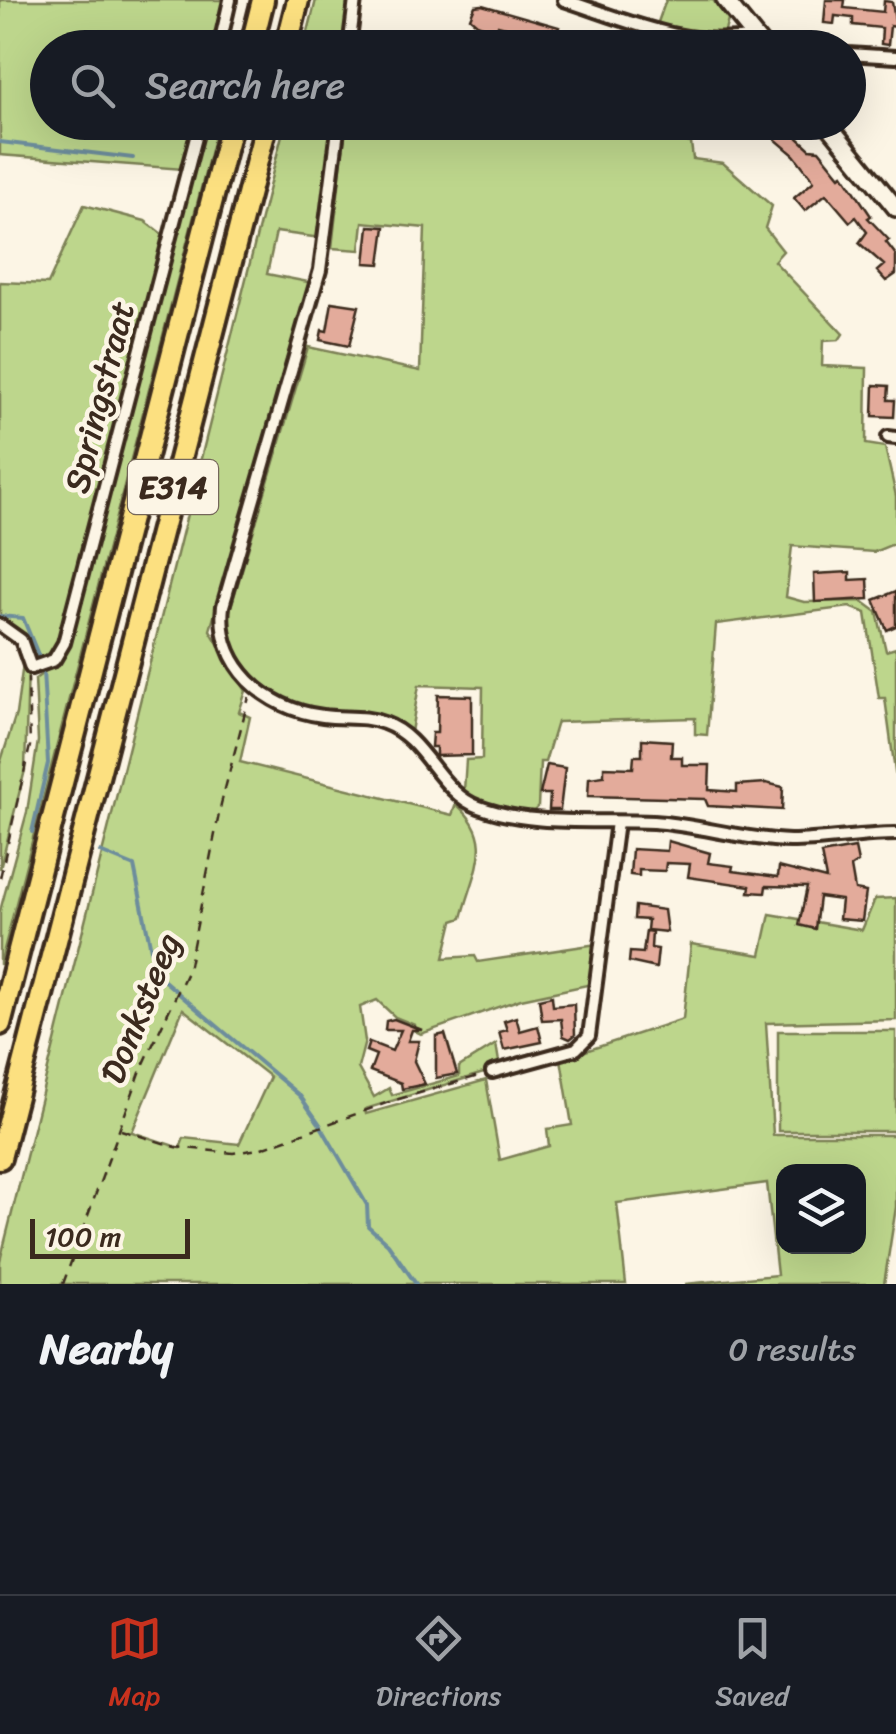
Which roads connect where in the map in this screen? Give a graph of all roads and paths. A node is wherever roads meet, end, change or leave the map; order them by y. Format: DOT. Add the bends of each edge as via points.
graph roads {
  1 [pos="230,0"];
  2 [pos="263,0"];
  3 [pos="298,0"];
  4 [pos="355,0"];
  5 [pos="564,0"];
  6 [pos="725,0"];
  7 [pos="222,30"];
  8 [pos="256,30"];
  9 [pos="290,30"];
  10 [pos="351,30"];
  11 [pos="656,30"];
  12 [pos="750,30"];
  13 [pos="866,55"];
  14 [pos="896,57"];
  15 [pos="195,140"];
  16 [pos="227,140"];
  17 [pos="262,140"];
  18 [pos="336,140"];
  19 [pos="841,140"];
  20 [pos="896,208"];
  21 [pos="0,624"];
  22 [pos="31,668"];
  23 [pos="254,687"];
  24 [pos="617,822"];
  25 [pos="896,834"];
  26 [pos="0,878"];
  27 [pos="0,1024"];
  28 [pos="492,1072"];
  29 [pos="120,1130"];
  30 [pos="0,1158"];
  31 [pos="64,1284"];
  1 -- 7 [label="street"];
  2 -- 8 [label="highway"];
  3 -- 9 [label="highway"];
  4 -- 10 [label="street"];
  5 -- 11 [label="street"];
  6 -- 12 [label="street"];
  13 -- 14 [label="street"];
  15 -- 22 [label="street, Springstraat" via="64,642 54,660"];
  16 -- 27 [label="highway, E314"];
  17 -- 30 [label="highway, E314"];
  18 -- 23 [label="street" via="320,270 223,606 223,644"];
  19 -- 20 [label="street"];
  21 -- 22 [label="street" via="21,640"];
  22 -- 26 [label="path" via="30,746"];
  23 -- 24 [label="street" via="310,713 376,720 403,732 458,794 482,808"];
  23 -- 29 [label="path, Donksteeg" via="221,804 188,970"];
  24 -- 25 [label="street" via="790,841"];
  24 -- 28 [label="street" via="590,1036 576,1049"];
  28 -- 29 [label="path" via="259,1149 176,1147"];
  29 -- 31 [label="path, Donksteeg"];
}
